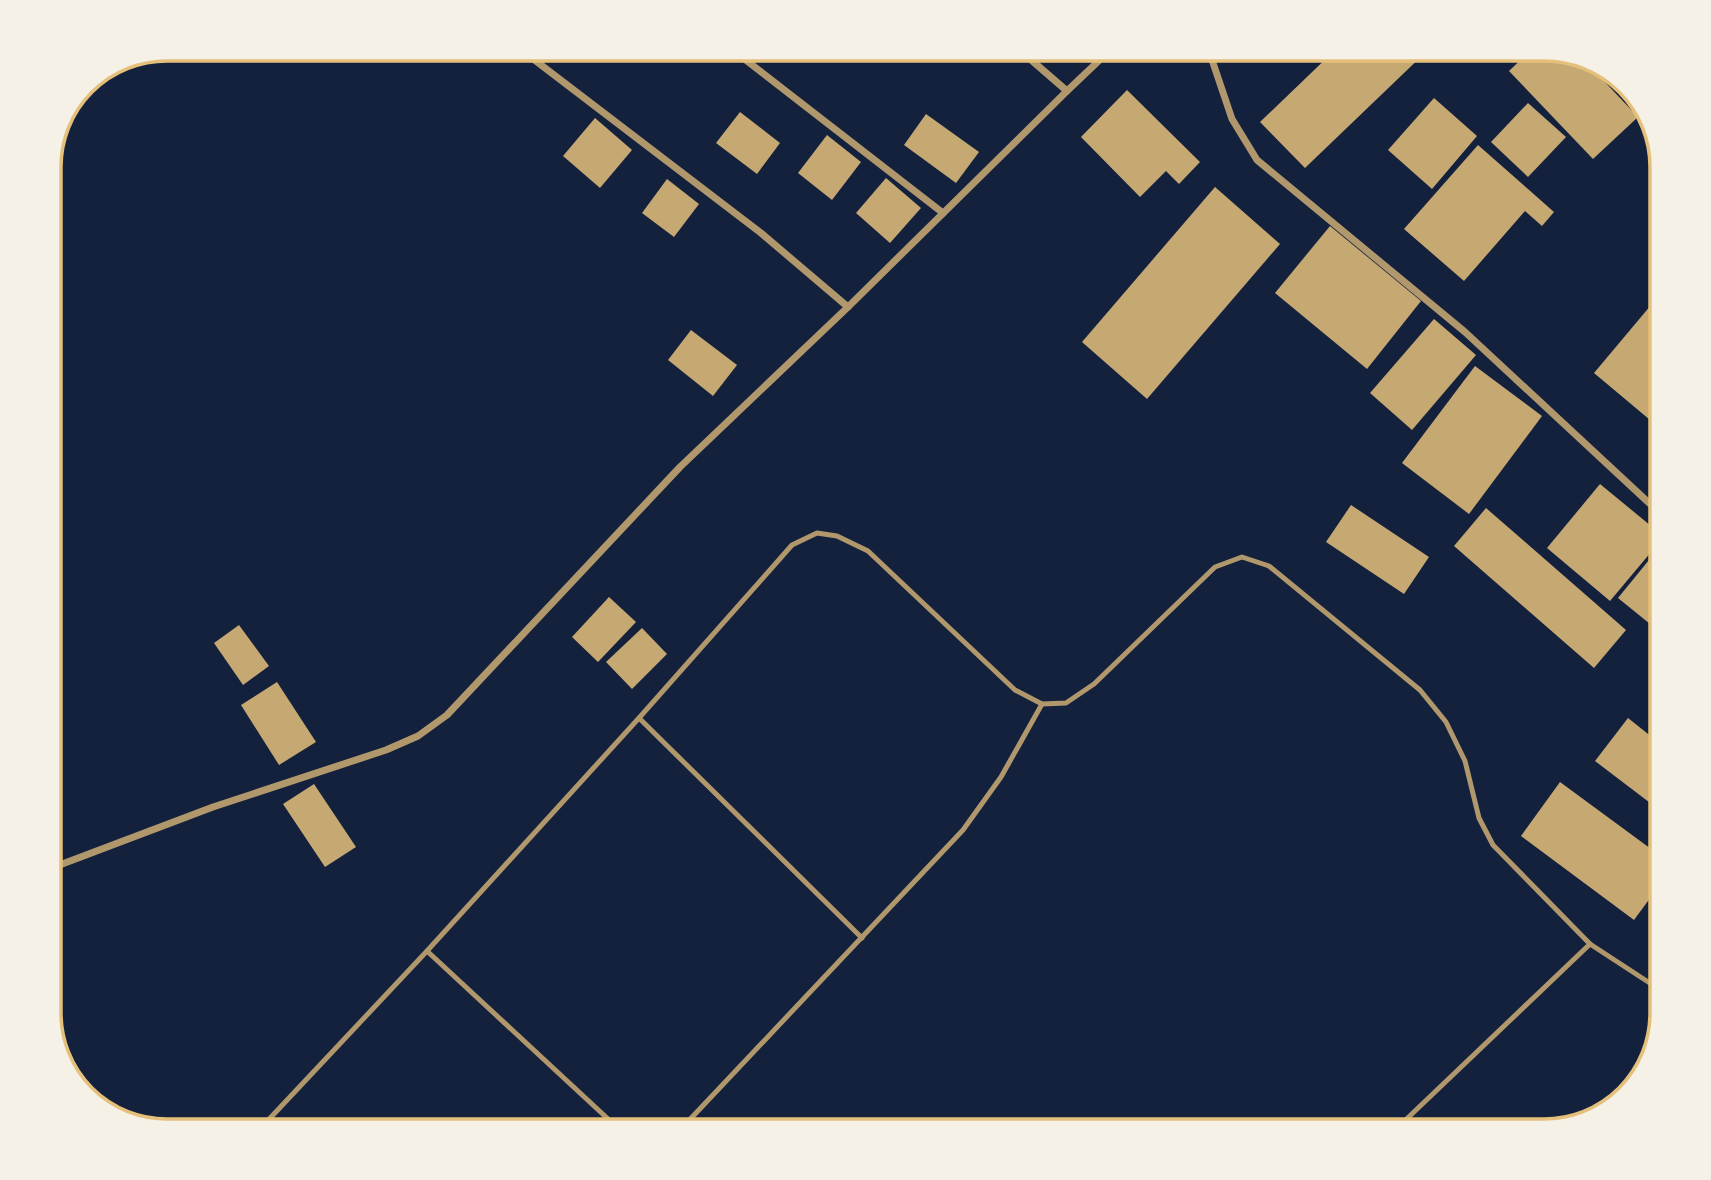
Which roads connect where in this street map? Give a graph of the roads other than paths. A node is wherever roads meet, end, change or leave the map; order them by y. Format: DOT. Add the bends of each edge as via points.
graph roads {
  1 [pos="536,61"];
  2 [pos="747,61"];
  3 [pos="1032,61"];
  4 [pos="1098,61"];
  5 [pos="1212,61"];
  6 [pos="1066,90"];
  7 [pos="943,213"];
  8 [pos="848,307"];
  9 [pos="1650,504"];
  10 [pos="1042,704"];
  11 [pos="639,718"];
  12 [pos="61,864"];
  13 [pos="862,937"];
  14 [pos="1590,944"];
  15 [pos="427,951"];
  16 [pos="1650,983"];
  17 [pos="269,1119"];
  18 [pos="608,1119"];
  19 [pos="690,1119"];
  20 [pos="1407,1119"];
  1 -- 8 [label="street" via="761,233"];
  2 -- 7 [label="street"];
  3 -- 6 [label="street"];
  4 -- 6 [label="street"];
  5 -- 9 [label="street" via="1232,119 1257,160 1465,332"];
  6 -- 7 [label="street"];
  7 -- 8 [label="street"];
  8 -- 12 [label="street" via="680,467 447,715 428,729 386,750 213,807"];
  10 -- 11 [label="lane" via="1015,690 867,551 837,536 817,533 792,545"];
  10 -- 13 [label="lane" via="1001,776 962,830"];
  10 -- 14 [label="lane" via="1066,703 1094,684 1215,567 1242,557 1269,566 1420,691 1446,722 1465,761 1479,818 1493,845"];
  11 -- 13 [label="lane"];
  11 -- 15 [label="lane"];
  13 -- 19 [label="lane"];
  14 -- 16 [label="lane"];
  14 -- 20 [label="lane"];
  15 -- 17 [label="lane"];
  15 -- 18 [label="lane"];
}
